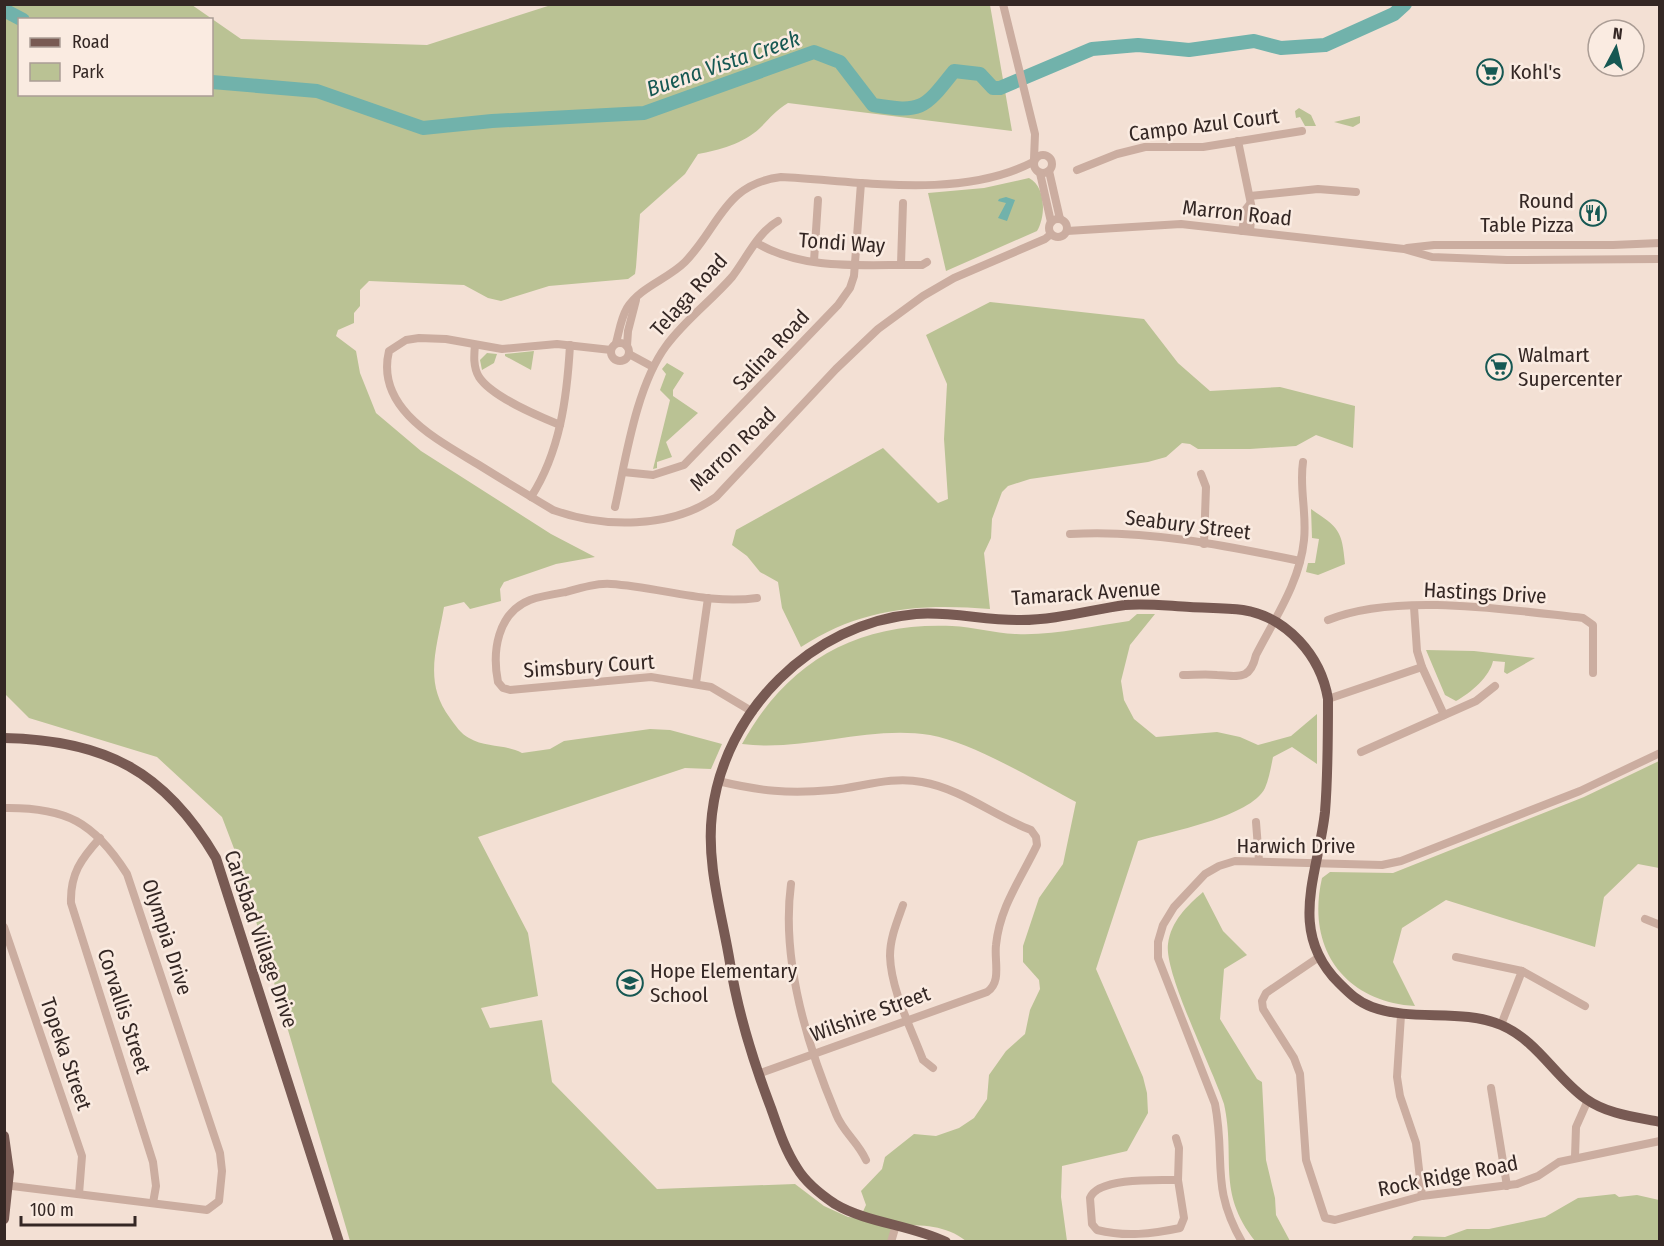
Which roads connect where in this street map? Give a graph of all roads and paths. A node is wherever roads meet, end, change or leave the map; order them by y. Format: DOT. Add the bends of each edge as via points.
graph roads {
  1 [pos="1003,4"];
  2 [pos="1302,130"];
  3 [pos="1036,138"];
  4 [pos="1238,141"];
  5 [pos="1045,155"];
  6 [pos="1039,167"];
  7 [pos="1077,170"];
  8 [pos="861,183"];
  9 [pos="1356,192"];
  10 [pos="818,200"];
  11 [pos="1250,200"];
  12 [pos="903,203"];
  13 [pos="778,221"];
  14 [pos="1056,221"];
  15 [pos="1067,231"];
  16 [pos="1246,231"];
  17 [pos="1051,234"];
  18 [pos="757,243"];
  19 [pos="1659,243"];
  20 [pos="1404,249"];
  21 [pos="1659,259"];
  22 [pos="814,261"];
  23 [pos="927,262"];
  24 [pos="856,264"];
  25 [pos="901,264"];
  26 [pos="636,300"];
  27 [pos="475,345"];
  28 [pos="570,345"];
  29 [pos="614,346"];
  30 [pos="628,350"];
  31 [pos="653,367"];
  32 [pos="560,425"];
  33 [pos="1303,462"];
  34 [pos="623,472"];
  35 [pos="1201,474"];
  36 [pos="531,497"];
  37 [pos="615,507"];
  38 [pos="1070,534"];
  39 [pos="1204,544"];
  40 [pos="1300,561"];
  41 [pos="708,598"];
  42 [pos="757,598"];
  43 [pos="1414,607"];
  44 [pos="1328,620"];
  45 [pos="1273,621"];
  46 [pos="1422,667"];
  47 [pos="1593,673"];
  48 [pos="1183,675"];
  49 [pos="696,683"];
  50 [pos="1495,686"];
  51 [pos="1328,699"];
  52 [pos="753,711"];
  53 [pos="1444,715"];
  54 [pos="4,738"];
  55 [pos="1361,752"];
  56 [pos="1659,753"];
  57 [pos="718,781"];
  58 [pos="4,808"];
  59 [pos="1256,822"];
  60 [pos="100,838"];
  61 [pos="1259,861"];
  62 [pos="1311,864"];
  63 [pos="791,884"];
  64 [pos="903,905"];
  65 [pos="1645,919"];
  66 [pos="1659,925"];
  67 [pos="4,927"];
  68 [pos="1319,957"];
  69 [pos="1456,957"];
  70 [pos="1522,971"];
  71 [pos="1585,1006"];
  72 [pos="1401,1015"];
  73 [pos="908,1019"];
  74 [pos="1501,1025"];
  75 [pos="815,1053"];
  76 [pos="933,1068"];
  77 [pos="758,1074"];
  78 [pos="1491,1088"];
  79 [pos="1588,1100"];
  80 [pos="1659,1122"];
  81 [pos="4,1136"];
  82 [pos="1176,1138"];
  83 [pos="1659,1141"];
  84 [pos="1575,1157"];
  85 [pos="866,1160"];
  86 [pos="1178,1180"];
  87 [pos="7,1185"];
  88 [pos="1507,1186"];
  89 [pos="80,1194"];
  90 [pos="1422,1196"];
  91 [pos="153,1203"];
  92 [pos="4,1219"];
  93 [pos="896,1225"];
  94 [pos="1139,1238"];
  95 [pos="1242,1241"];
  96 [pos="339,1242"];
  97 [pos="891,1242"];
  98 [pos="946,1242"];
  1 -- 3 [label="street"];
  2 -- 4 [label="street, Campo Azul Court"];
  3 -- 5 [label="street"];
  3 -- 6 [label="street"];
  4 -- 7 [label="street, Campo Azul Court" via="1203,147 1146,148"];
  4 -- 11 [label="street"];
  5 -- 6 [label="street"];
  5 -- 6 [label="street" via="1052,162"];
  6 -- 8 [label="street" via="978,179 900,186"];
  6 -- 14 [label="street"];
  8 -- 24 [label="street, Salina Road"];
  8 -- 26 [label="street" via="781,177 750,185 730,200 686,261"];
  9 -- 11 [label="street" via="1318,189"];
  10 -- 22 [label="street"];
  11 -- 16 [label="street"];
  12 -- 25 [label="street"];
  13 -- 18 [label="street, Telaga Road"];
  14 -- 15 [label="street" via="1067,225"];
  14 -- 17 [label="street" via="1048,228"];
  15 -- 16 [label="street, Marron Road" via="1181,224"];
  15 -- 17 [label="street" via="1059,238"];
  16 -- 20 [label="street, Marron Road"];
  17 -- 36 [label="street, Marron Road" via="954,278 878,329 704,505 659,518 611,523 570,516"];
  18 -- 22 [label="street, Tondi Way" via="780,256"];
  18 -- 31 [label="street, Telaga Road" via="723,287 680,330"];
  19 -- 20 [label="street, Marron Road" via="1434,245"];
  20 -- 21 [label="street, Marron Road" via="1432,256 1475,258"];
  22 -- 24 [label="street, Tondi Way"];
  23 -- 25 [label="street, Tondi Way"];
  24 -- 25 [label="street, Tondi Way"];
  24 -- 34 [label="street, Salina Road" via="850,288 838,305 684,465 653,475"];
  26 -- 29 [label="street" via="628,306"];
  26 -- 30 [label="street" via="628,331"];
  27 -- 28 [label="street" via="502,349"];
  27 -- 32 [label="street" via="475,366 484,382 530,412"];
  27 -- 36 [label="street, Marron Road" via="406,340 389,351 388,383 407,414 429,434"];
  28 -- 29 [label="street"];
  28 -- 32 [label="street"];
  29 -- 30 [label="street"];
  29 -- 30 [label="street" via="612,357 618,361 624,360"];
  30 -- 31 [label="street"];
  31 -- 34 [label="street, Telaga Road"];
  32 -- 36 [label="street" via="550,463"];
  33 -- 40 [label="street" via="1300,483 1304,539"];
  34 -- 37 [label="street, Telaga Road"];
  35 -- 39 [label="street" via="1206,487"];
  38 -- 39 [label="street, Seabury Street" via="1100,532"];
  39 -- 40 [label="street, Seabury Street"];
  40 -- 45 [label="street" via="1295,580"];
  41 -- 42 [label="street, Simsbury Court"];
  41 -- 49 [label="street"];
  41 -- 49 [label="street, Simsbury Court" via="599,584 530,600 506,619 499,634 496,674 503,688 510,690 651,677"];
  43 -- 44 [label="street, Hastings Drive" via="1360,609"];
  43 -- 46 [label="street"];
  43 -- 47 [label="street, Hastings Drive" via="1495,608 1582,618 1593,625"];
  45 -- 48 [label="street" via="1253,667 1246,674"];
  45 -- 51 [label="main road, Tamarack Avenue" via="1295,636 1311,654"];
  45 -- 52 [label="main road, Tamarack Avenue" via="1243,610 1147,604 1019,620 944,614 896,618 859,627 811,653 790,669"];
  46 -- 51 [label="street"];
  46 -- 53 [label="street"];
  49 -- 52 [label="street, Simsbury Court"];
  50 -- 53 [label="street" via="1476,701"];
  51 -- 62 [label="main road, Tamarack Avenue" via="1325,810"];
  52 -- 57 [label="main road, Tamarack Avenue" via="732,745"];
  53 -- 55 [label="street"];
  54 -- 96 [label="main road, Carlsbad Village Drive" via="60,742 103,753 160,787 182,807 202,834 216,858"];
  56 -- 62 [label="street, Harwich Drive" via="1580,791 1401,861 1382,865"];
  57 -- 73 [label="street, Wilshire Street" via="772,792 832,790 885,780 921,781 963,795 1031,830 1037,845 1004,908 996,944 994,987"];
  57 -- 77 [label="main road, Tamarack Avenue" via="712,816 716,886 738,1006"];
  58 -- 60 [label="street, Olympia Drive" via="58,812"];
  59 -- 61 [label="street"];
  60 -- 91 [label="street, Corvallis Street" via="79,861 70,884 70,903 153,1162"];
  60 -- 91 [label="street, Olympia Drive" via="127,874 220,1153 219,1201 207,1210"];
  61 -- 62 [label="street, Harwich Drive"];
  61 -- 95 [label="street, Harwich Drive" via="1235,861 1205,874 1174,907 1158,942 1163,975 1215,1104 1221,1192 1226,1212"];
  62 -- 68 [label="main road, Tamarack Avenue" via="1308,916"];
  63 -- 75 [label="street" via="788,908 797,997"];
  64 -- 73 [label="street" via="892,934 890,956"];
  65 -- 66 [label="street"];
  67 -- 89 [label="street, Topeka Street" via="82,1156"];
  68 -- 72 [label="main road, Tamarack Avenue" via="1353,997"];
  68 -- 90 [label="street, Rock Ridge Road" via="1266,993 1262,1001 1300,1074 1306,1160 1321,1209 1325,1218 1335,1220"];
  69 -- 70 [label="street"];
  70 -- 71 [label="street"];
  70 -- 74 [label="street"];
  72 -- 74 [label="main road, Tamarack Avenue" via="1479,1019"];
  72 -- 90 [label="street" via="1397,1077 1416,1143"];
  73 -- 75 [label="street, Wilshire Street"];
  73 -- 76 [label="street" via="922,1060"];
  74 -- 79 [label="main road, Tamarack Avenue" via="1533,1044"];
  75 -- 77 [label="street, Wilshire Street"];
  75 -- 85 [label="street" via="836,1114 846,1132 860,1145"];
  77 -- 93 [label="main road, Tamarack Avenue" via="788,1152 809,1184 838,1206"];
  78 -- 88 [label="street"];
  79 -- 80 [label="main road, Tamarack Avenue" via="1618,1113"];
  79 -- 84 [label="street" via="1576,1127"];
  81 -- 87 [label="main road"];
  82 -- 86 [label="street"];
  83 -- 84 [label="street, Rock Ridge Road"];
  84 -- 88 [label="street, Rock Ridge Road"];
  86 -- 94 [label="street" via="1183,1224"];
  86 -- 94 [label="street" via="1137,1179 1092,1192 1092,1224 1097,1230"];
  87 -- 89 [label="street"];
  87 -- 92 [label="main road"];
  88 -- 90 [label="street, Rock Ridge Road"];
  89 -- 91 [label="street"];
  93 -- 97 [label="street"];
  93 -- 98 [label="main road, Tamarack Avenue"];
}
